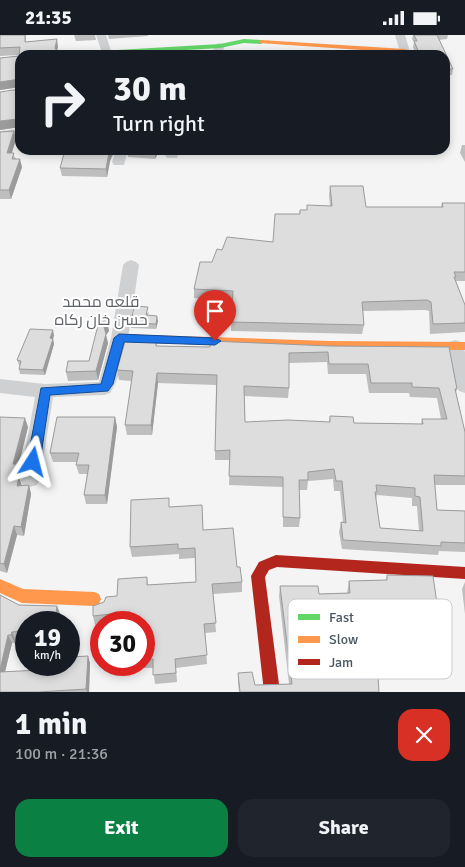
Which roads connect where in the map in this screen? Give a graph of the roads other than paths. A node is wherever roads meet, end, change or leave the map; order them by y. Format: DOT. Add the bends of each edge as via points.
graph roads {
  1 [pos="100,35"];
  2 [pos="400,35"];
  3 [pos="106,50"];
  4 [pos="218,50"];
  5 [pos="366,50"];
  6 [pos="405,50"];
  7 [pos="15,134"];
  8 [pos="0,135"];
  9 [pos="131,265"];
  10 [pos="119,338"];
  11 [pos="460,346"];
  12 [pos="0,386"];
  13 [pos="465,386"];
  14 [pos="45,391"];
  15 [pos="30,479"];
  16 [pos="465,573"];
  17 [pos="0,586"];
  18 [pos="94,599"];
  19 [pos="272,692"];
  1 -- 3 [label="street"];
  2 -- 6 [label="street"];
  4 -- 5 [label="street" via="244,41"];
  7 -- 8 [label="street"];
  9 -- 10 [label="street"];
  10 -- 11 [label="street"];
  10 -- 14 [label="street" via="104,388"];
  11 -- 13 [label="street"];
  12 -- 14 [label="street"];
  14 -- 15 [label="street"];
  16 -- 19 [label="street" via="276,561 264,566 258,575"];
  17 -- 18 [label="street" via="22,596"];
}
